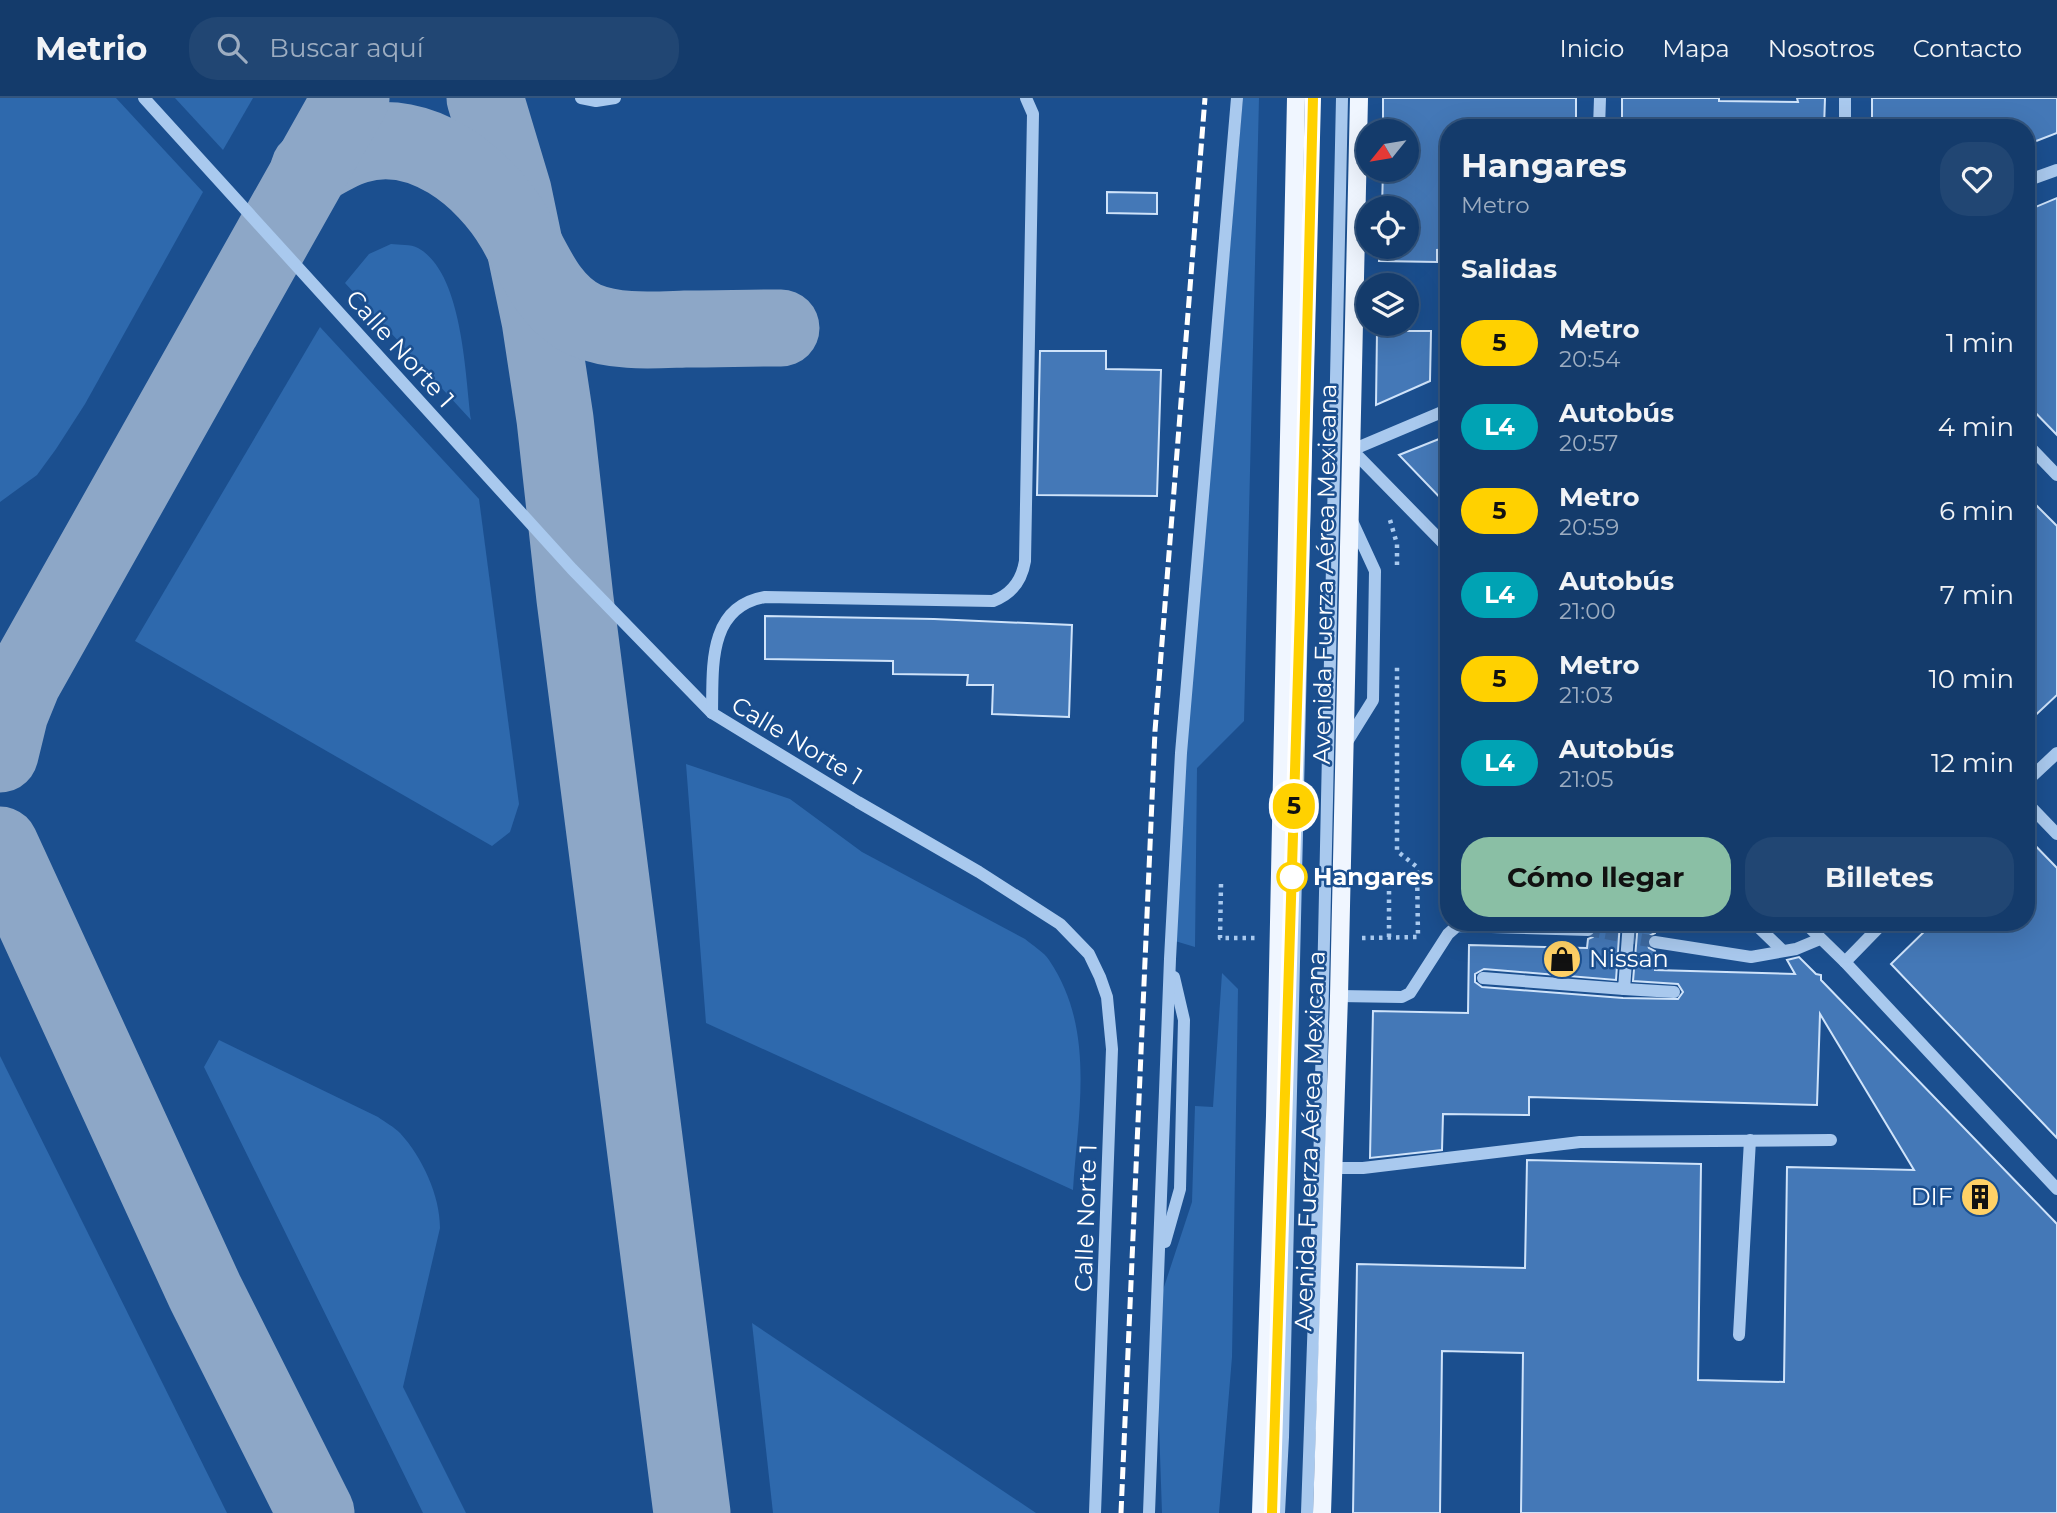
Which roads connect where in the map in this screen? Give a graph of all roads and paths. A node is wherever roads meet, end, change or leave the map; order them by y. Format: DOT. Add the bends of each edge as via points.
graph roads {
  1 [pos="144,98"];
  2 [pos="581,98"];
  3 [pos="615,98"];
  4 [pos="1026,98"];
  5 [pos="1237,98"];
  6 [pos="1296,98"];
  7 [pos="1314,98"];
  8 [pos="1342,98"];
  9 [pos="1359,98"];
  10 [pos="1600,98"];
  11 [pos="1846,98"];
  12 [pos="1599,119"];
  13 [pos="1845,119"];
  14 [pos="2057,170"];
  15 [pos="2035,178"];
  16 [pos="1440,413"];
  17 [pos="1352,450"];
  18 [pos="2035,452"];
  19 [pos="1378,475"];
  20 [pos="2057,475"];
  21 [pos="1351,520"];
  22 [pos="1440,540"];
  23 [pos="1396,572"];
  24 [pos="1396,656"];
  25 [pos="712,713"];
  26 [pos="1345,745"];
  27 [pos="2057,753"];
  28 [pos="2035,774"];
  29 [pos="2035,811"];
  30 [pos="2057,834"];
  31 [pos="1221,884"];
  32 [pos="1389,885"];
  33 [pos="1451,931"];
  34 [pos="1628,931"];
  35 [pos="1762,931"];
  36 [pos="1812,931"];
  37 [pos="1875,931"];
  38 [pos="1279,938"];
  39 [pos="1820,939"];
  40 [pos="1655,942"];
  41 [pos="1783,951"];
  42 [pos="1845,962"];
  43 [pos="1483,978"];
  44 [pos="1624,989"];
  45 [pos="1674,992"];
  46 [pos="1339,996"];
  47 [pos="1750,1140"];
  48 [pos="1831,1140"];
  49 [pos="1335,1168"];
  50 [pos="2057,1189"];
  51 [pos="1739,1335"];
  52 [pos="1096,1513"];
  53 [pos="1149,1513"];
  54 [pos="1261,1513"];
  55 [pos="1279,1513"];
  56 [pos="1307,1513"];
  57 [pos="1322,1513"];
  1 -- 25 [label="street, Calle Norte 1" via="572,569"];
  2 -- 3 [label="street"];
  4 -- 25 [label="street" via="1033,114 1023,574 993,601 765,597 745,602 729,614 721,630"];
  5 -- 53 [label="street" via="1182,740"];
  6 -- 38 [label="main road, Avenida Fuerza Aérea Mexicana"];
  7 -- 55 [label="street"];
  8 -- 56 [label="street" via="1320,1160"];
  9 -- 17 [label="main road, Avenida Fuerza Aérea Mexicana"];
  10 -- 12 [label="street"];
  11 -- 13 [label="street"];
  14 -- 15 [label="street"];
  16 -- 17 [label="street"];
  17 -- 19 [label="street"];
  17 -- 21 [label="main road, Avenida Fuerza Aérea Mexicana"];
  18 -- 20 [label="street"];
  19 -- 22 [label="street"];
  19 -- 23 [label="path" via="1396,544"];
  21 -- 26 [label="main road, Avenida Fuerza Aérea Mexicana"];
  21 -- 26 [label="street" via="1375,570 1373,700"];
  24 -- 32 [label="path" via="1397,851 1417,867 1418,937 1389,937"];
  25 -- 52 [label="street, Calle Norte 1" via="1060,924 1089,954 1100,976 1107,997 1112,1049"];
  26 -- 46 [label="main road, Avenida Fuerza Aérea Mexicana"];
  27 -- 28 [label="street"];
  29 -- 30 [label="street"];
  31 -- 38 [label="path" via="1220,938"];
  33 -- 46 [label="street" via="1410,993 1402,997"];
  34 -- 44 [label="street, bridge"];
  35 -- 41 [label="street"];
  36 -- 39 [label="street"];
  37 -- 42 [label="street"];
  38 -- 54 [label="main road, Avenida Fuerza Aérea Mexicana"];
  39 -- 41 [label="street"];
  39 -- 42 [label="street"];
  40 -- 41 [label="street" via="1751,957"];
  42 -- 50 [label="street"];
  43 -- 44 [label="street, bridge"];
  44 -- 45 [label="street"];
  46 -- 49 [label="main road, Avenida Fuerza Aérea Mexicana"];
  47 -- 48 [label="street"];
  47 -- 49 [label="street" via="1580,1142"];
  47 -- 51 [label="street"];
  49 -- 57 [label="main road, Avenida Fuerza Aérea Mexicana"];
}
